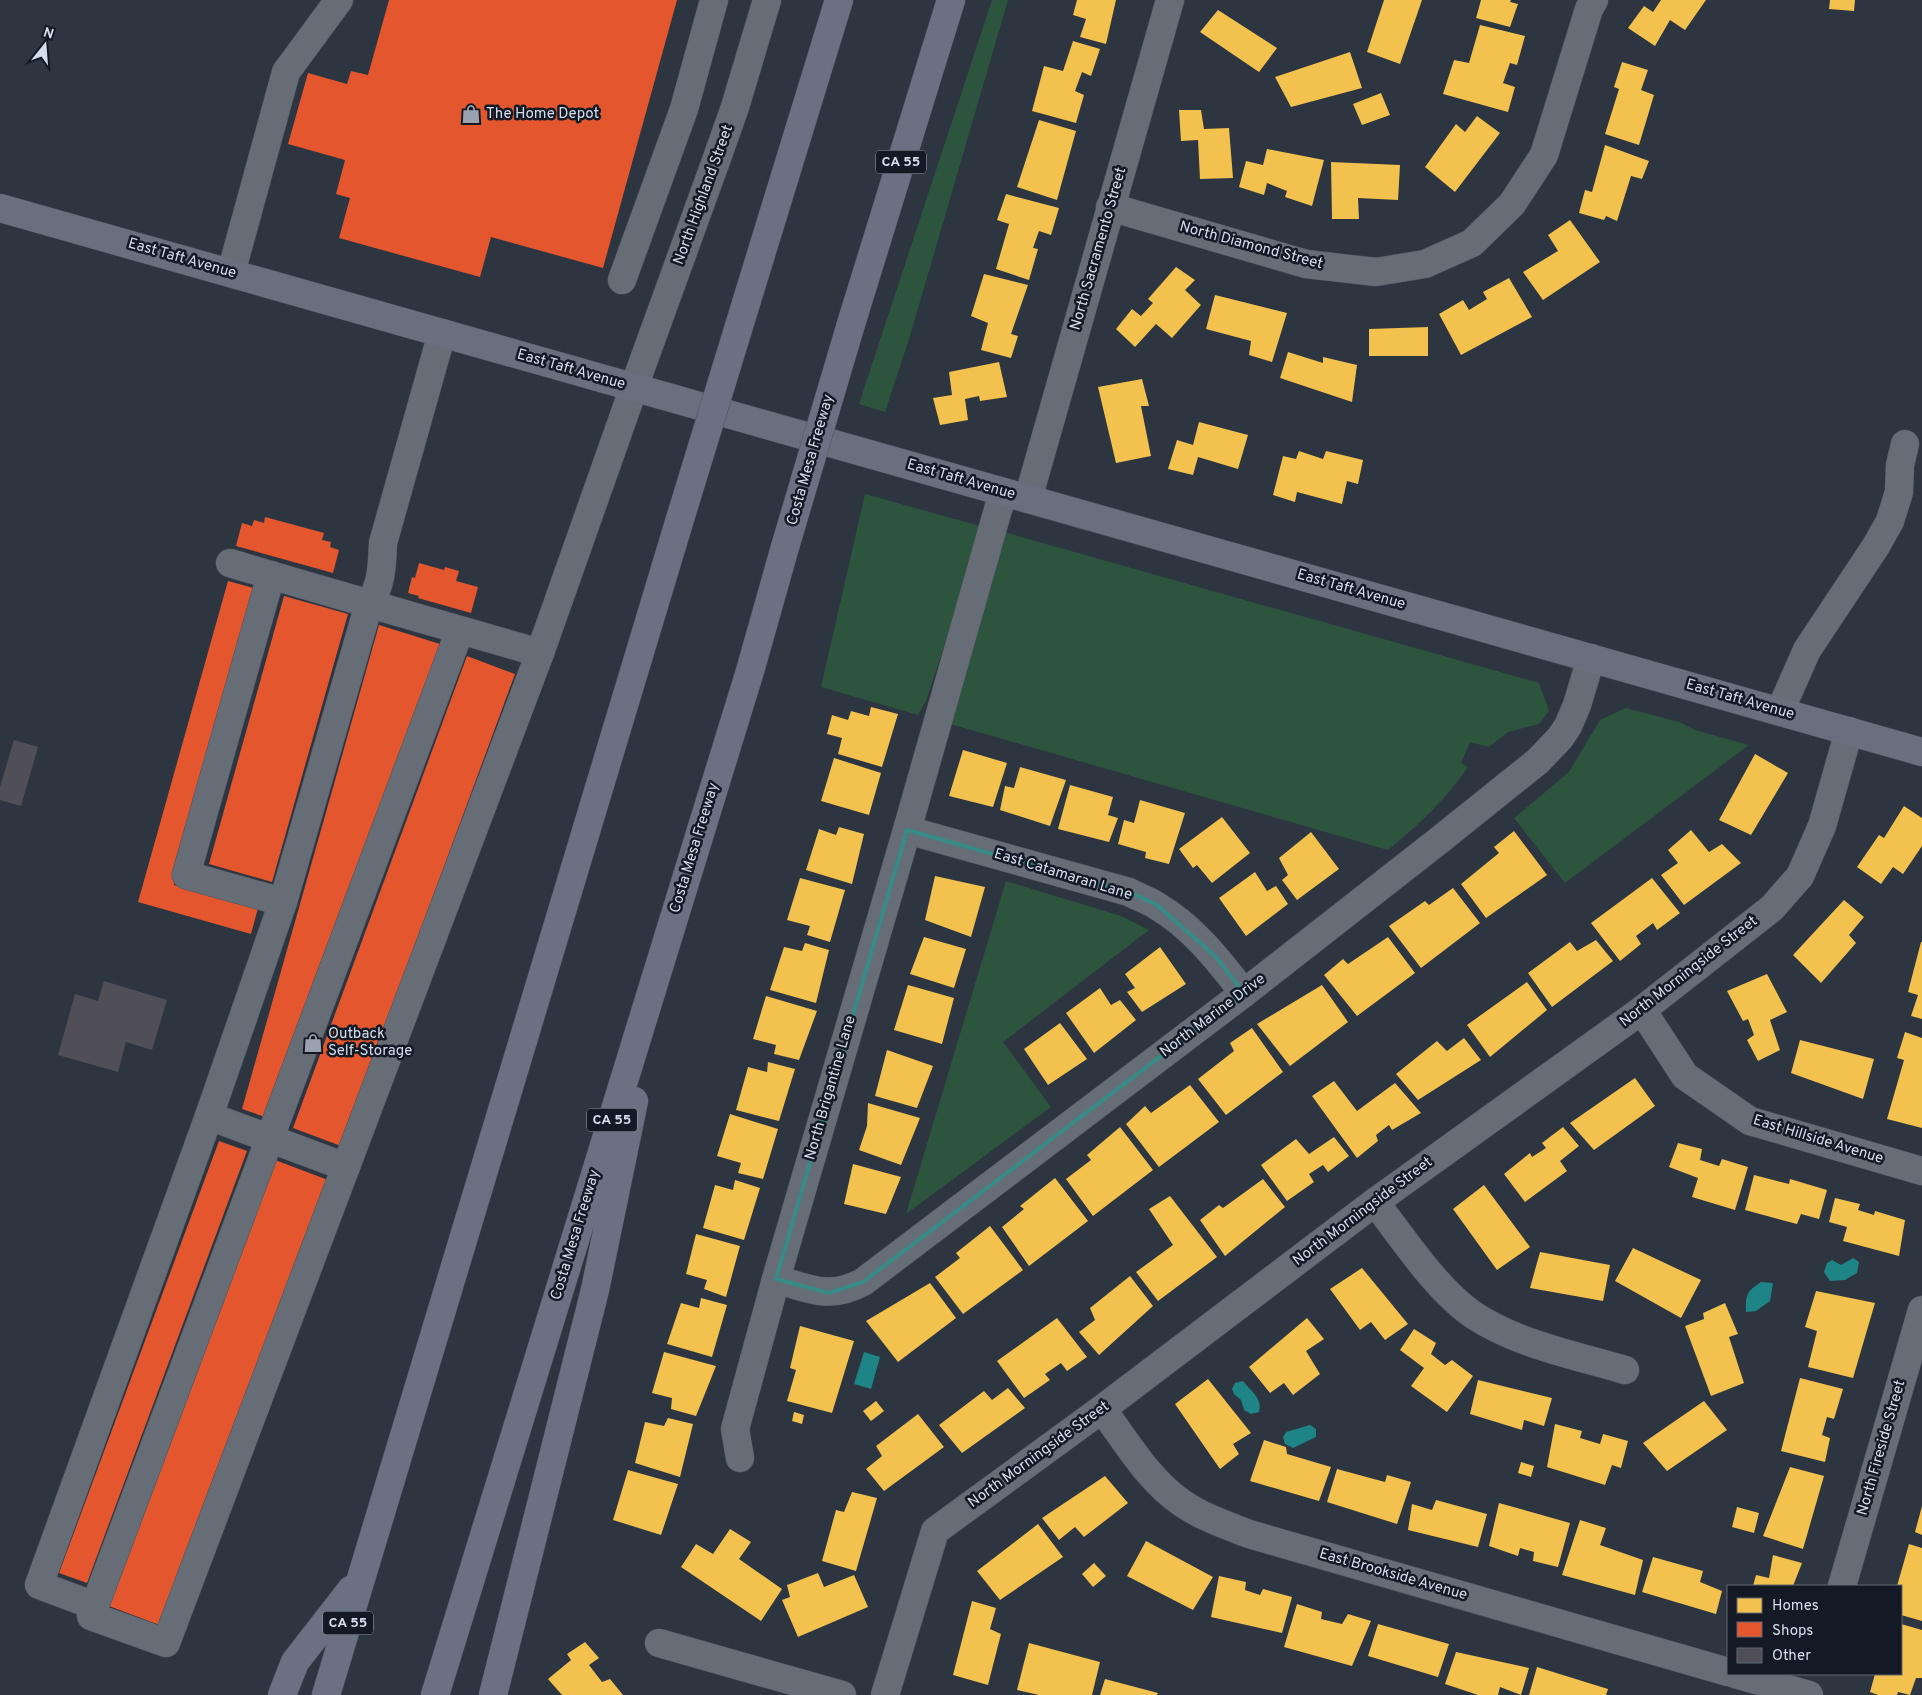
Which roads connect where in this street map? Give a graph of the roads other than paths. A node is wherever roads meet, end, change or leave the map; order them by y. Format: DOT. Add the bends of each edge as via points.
graph roads {
  1 [pos="339,0"];
  2 [pos="714,0"];
  3 [pos="767,0"];
  4 [pos="839,0"];
  5 [pos="950,0"];
  6 [pos="1170,0"];
  7 [pos="1594,0"];
  8 [pos="1110,207"];
  9 [pos="0,208"];
  10 [pos="231,274"];
  11 [pos="622,280"];
  12 [pos="442,333"];
  13 [pos="634,387"];
  14 [pos="1905,444"];
  15 [pos="1015,495"];
  16 [pos="230,563"];
  17 [pos="271,576"];
  18 [pos="369,604"];
  19 [pos="460,630"];
  20 [pos="540,653"];
  21 [pos="1591,658"];
  22 [pos="1780,712"];
  23 [pos="937,720"];
  24 [pos="1849,731"];
  25 [pos="1922,752"];
  26 [pos="907,830"];
  27 [pos="283,902"];
  28 [pos="669,935"];
  29 [pos="1244,993"];
  30 [pos="1642,1010"];
  31 [pos="209,1116"];
  32 [pos="270,1139"];
  33 [pos="346,1167"];
  34 [pos="1922,1171"];
  35 [pos="1375,1202"];
  36 [pos="776,1279"];
  37 [pos="1922,1310"];
  38 [pos="1625,1370"];
  39 [pos="1102,1409"];
  40 [pos="740,1458"];
  41 [pos="361,1577"];
  42 [pos="1842,1585"];
  43 [pos="95,1606"];
  44 [pos="659,1643"];
  45 [pos="1727,1672"];
  46 [pos="1739,1675"];
  47 [pos="1816,1675"];
  48 [pos="435,1693"];
  49 [pos="282,1695"];
  50 [pos="326,1695"];
  51 [pos="493,1695"];
  52 [pos="842,1695"];
  53 [pos="885,1695"];
  54 [pos="1809,1695"];
  1 -- 10 [label="street" via="286,72"];
  2 -- 11 [label="street" via="684,110"];
  3 -- 13 [label="street, North Highland Street" via="726,133"];
  4 -- 41 [label="highway, CA 55, bridge"];
  5 -- 28 [label="highway, Costa Mesa Freeway / CA 55, bridge" via="850,324 750,671"];
  6 -- 8 [label="street, North Sacramento Street"];
  7 -- 8 [label="street, North Diamond Street" via="1544,155 1512,204 1472,243 1425,264 1376,272 1306,264"];
  8 -- 15 [label="street, North Sacramento Street"];
  9 -- 10 [label="main road, East Taft Avenue"];
  10 -- 12 [label="main road, East Taft Avenue"];
  12 -- 13 [label="main road, East Taft Avenue"];
  12 -- 18 [label="street" via="383,543 382,575"];
  13 -- 15 [label="main road, East Taft Avenue"];
  13 -- 20 [label="street, North Highland Street"];
  14 -- 22 [label="street" via="1899,492 1890,521 1807,650"];
  15 -- 21 [label="main road, East Taft Avenue"];
  15 -- 23 [label="street, North Sacramento Street"];
  16 -- 17 [label="street"];
  17 -- 18 [label="street"];
  17 -- 27 [label="street" via="186,875"];
  18 -- 19 [label="street"];
  18 -- 27 [label="street"];
  19 -- 20 [label="street"];
  19 -- 32 [label="street"];
  20 -- 33 [label="street, North Highland Street"];
  21 -- 22 [label="main road, East Taft Avenue"];
  21 -- 29 [label="street, North Marine Drive" via="1568,726 1550,749 1430,848"];
  22 -- 24 [label="main road, East Taft Avenue"];
  23 -- 26 [label="street, North Brigantine Lane"];
  24 -- 25 [label="main road, East Taft Avenue"];
  24 -- 30 [label="street, North Morningside Street" via="1822,826 1800,876 1772,908"];
  26 -- 29 [label="street, East Catamaran Lane" via="1129,892 1157,906 1187,929 1215,956"];
  26 -- 36 [label="street, North Brigantine Lane"];
  27 -- 31 [label="street"];
  28 -- 48 [label="highway, Costa Mesa Freeway / CA 55"];
  28 -- 51 [label="highway" via="595,1290"];
  29 -- 36 [label="street, North Marine Drive" via="863,1282 849,1290 829,1293"];
  30 -- 34 [label="street, East Hillside Avenue" via="1685,1076 1750,1121"];
  30 -- 35 [label="street, North Morningside Street"];
  31 -- 32 [label="street"];
  31 -- 43 [label="street" via="39,1585"];
  32 -- 33 [label="street"];
  32 -- 43 [label="street"];
  33 -- 43 [label="street, North Highland Street" via="166,1643 91,1616"];
  35 -- 38 [label="street" via="1442,1288 1471,1314 1507,1334"];
  35 -- 39 [label="street, North Morningside Street"];
  36 -- 40 [label="street, North Brigantine Lane" via="735,1429"];
  37 -- 42 [label="street, North Fireside Street"];
  39 -- 45 [label="street, East Brookside Avenue" via="1154,1479 1181,1503 1210,1519 1249,1534"];
  39 -- 53 [label="street, North Morningside Street" via="934,1530"];
  41 -- 49 [label="highway" via="295,1662"];
  41 -- 50 [label="highway, CA 55"];
  44 -- 52 [label="street"];
  46 -- 54 [label="street"];
  47 -- 54 [label="street"];
}
